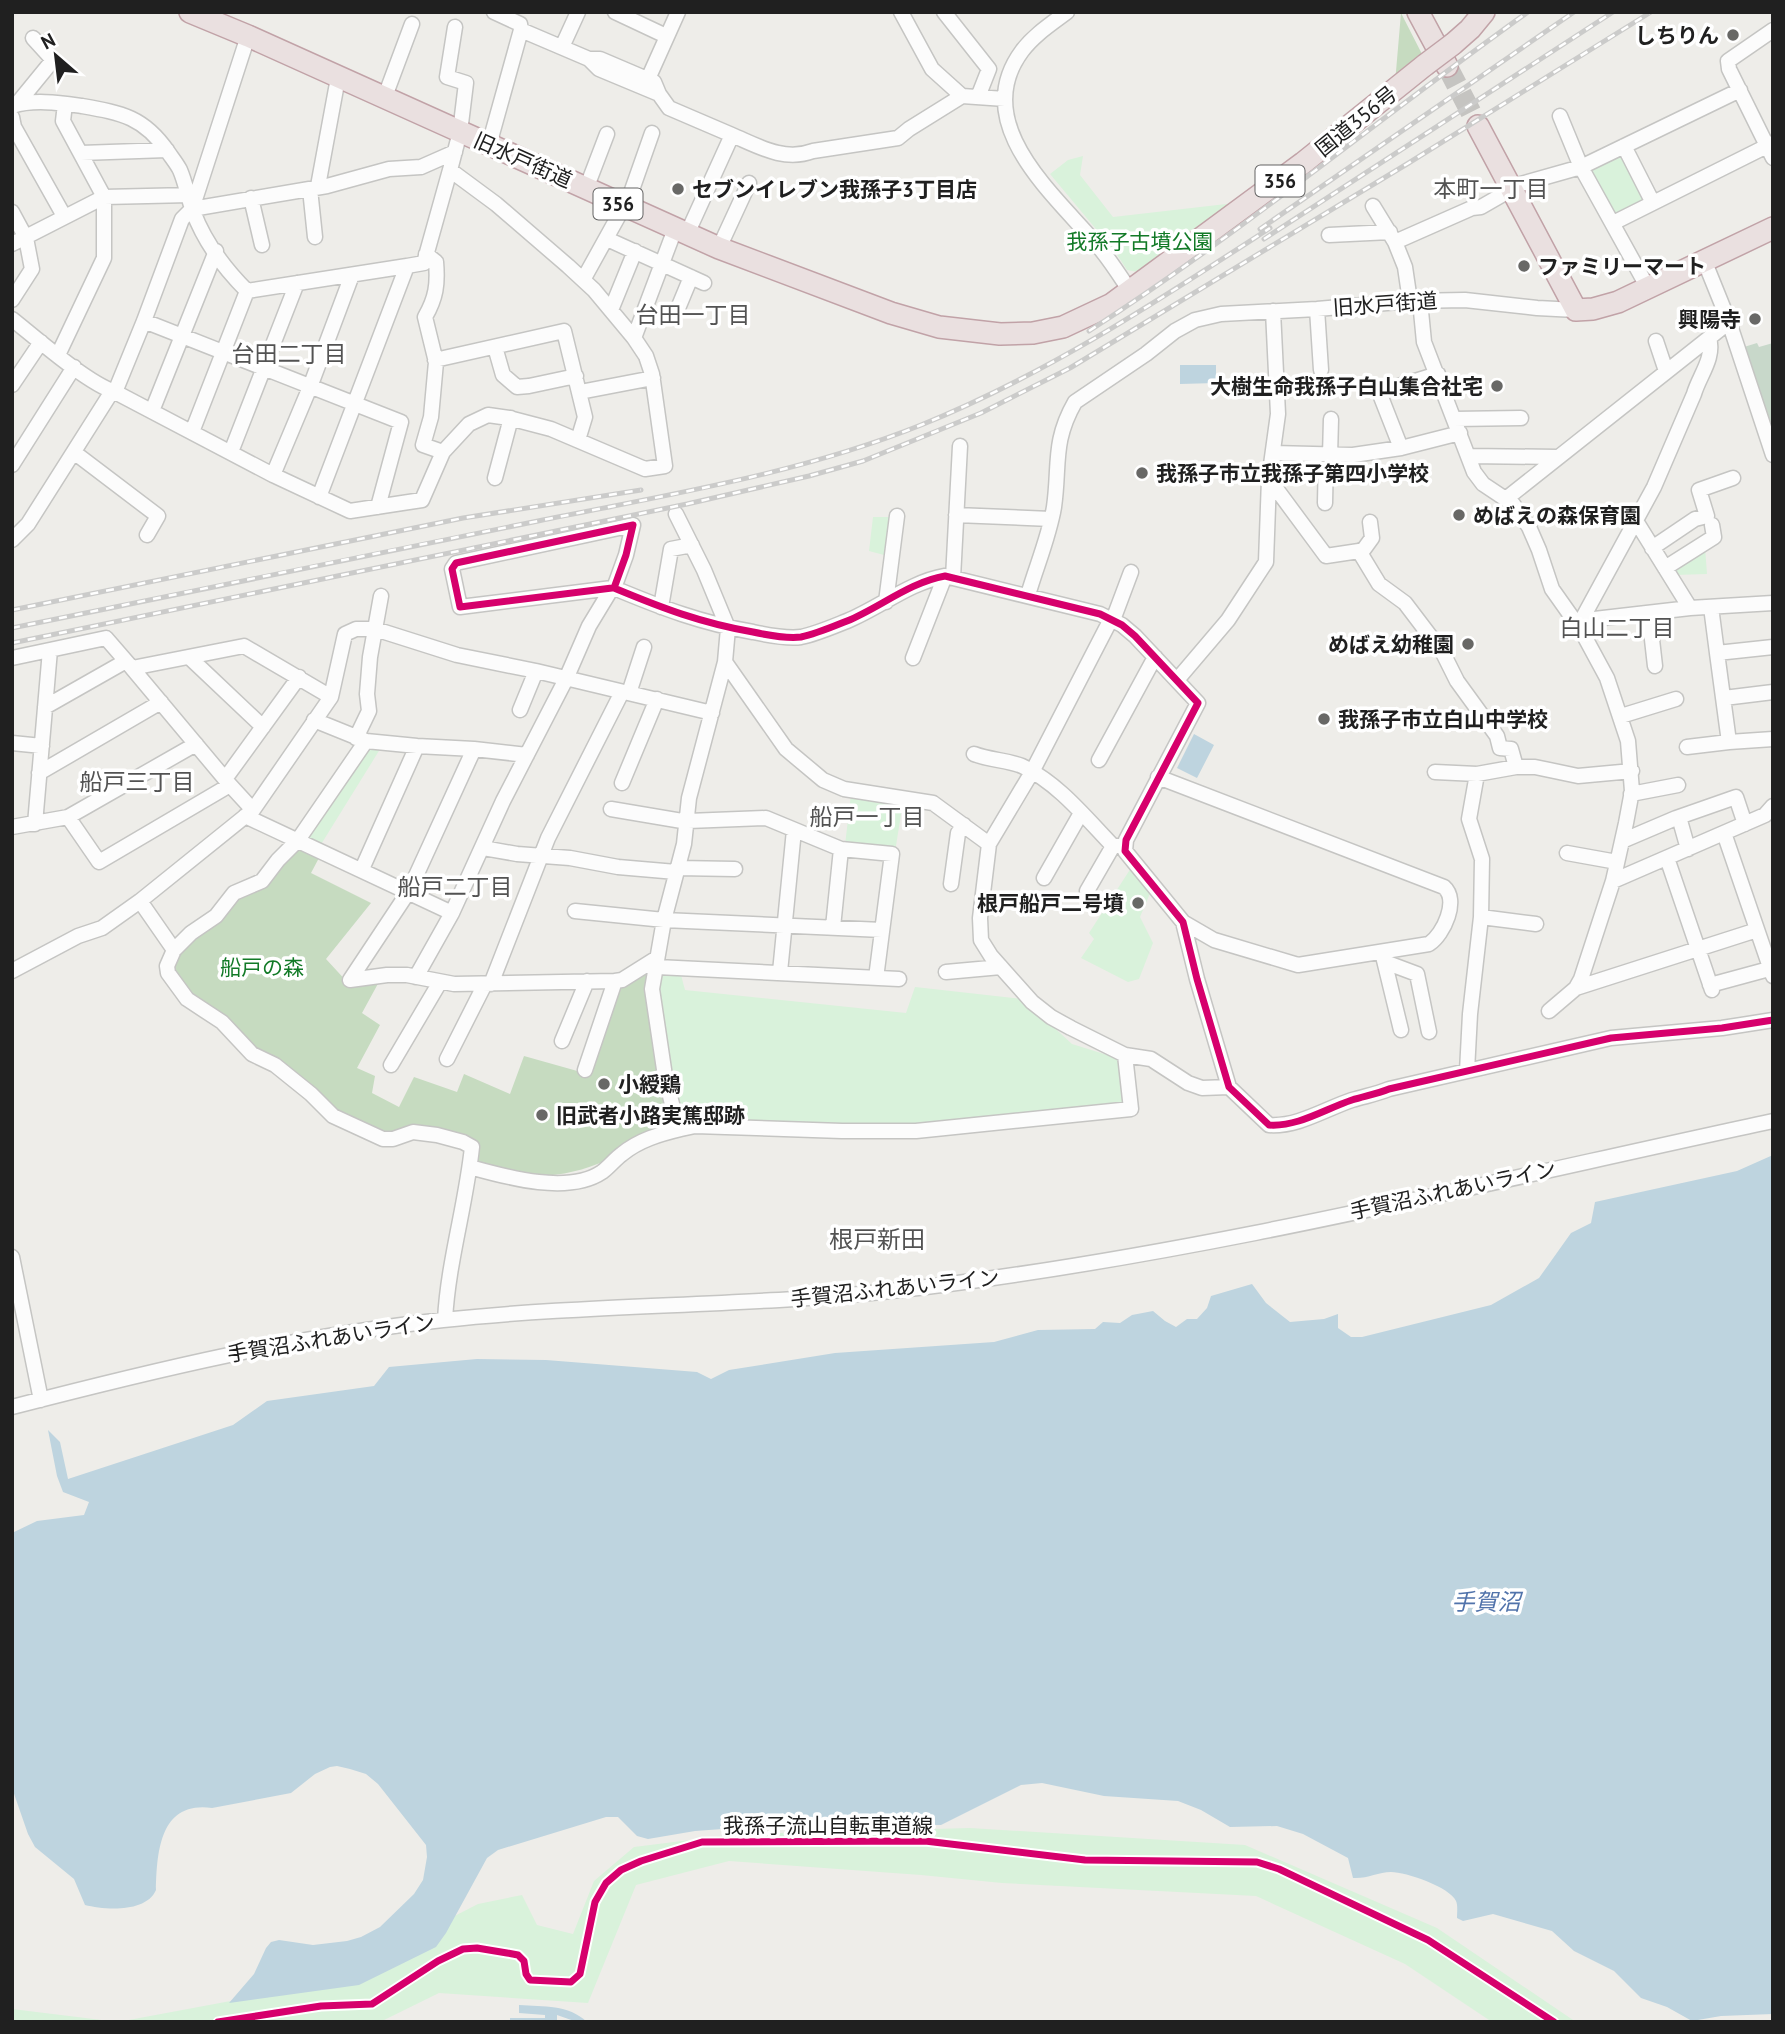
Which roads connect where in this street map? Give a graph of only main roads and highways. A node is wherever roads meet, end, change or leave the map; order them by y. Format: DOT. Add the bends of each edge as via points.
graph roads {
  1 [pos="190,12"];
  2 [pos="1418,12"];
  3 [pos="1484,12"];
  4 [pos="1447,66"];
  5 [pos="1478,126"];
  6 [pos="1773,228"];
  7 [pos="1063,327"];
  1 -- 7 [label="highway, 旧水戸街道 / 356" via="384,99 457,142 489,145 681,232 840,295 961,331 1018,334"];
  2 -- 4 [label="highway"];
  3 -- 7 [label="highway, 国道356号 / 356, bridge" via="1452,44 1303,163 1130,291"];
  5 -- 6 [label="highway" via="1576,310 1606,307"];
}
